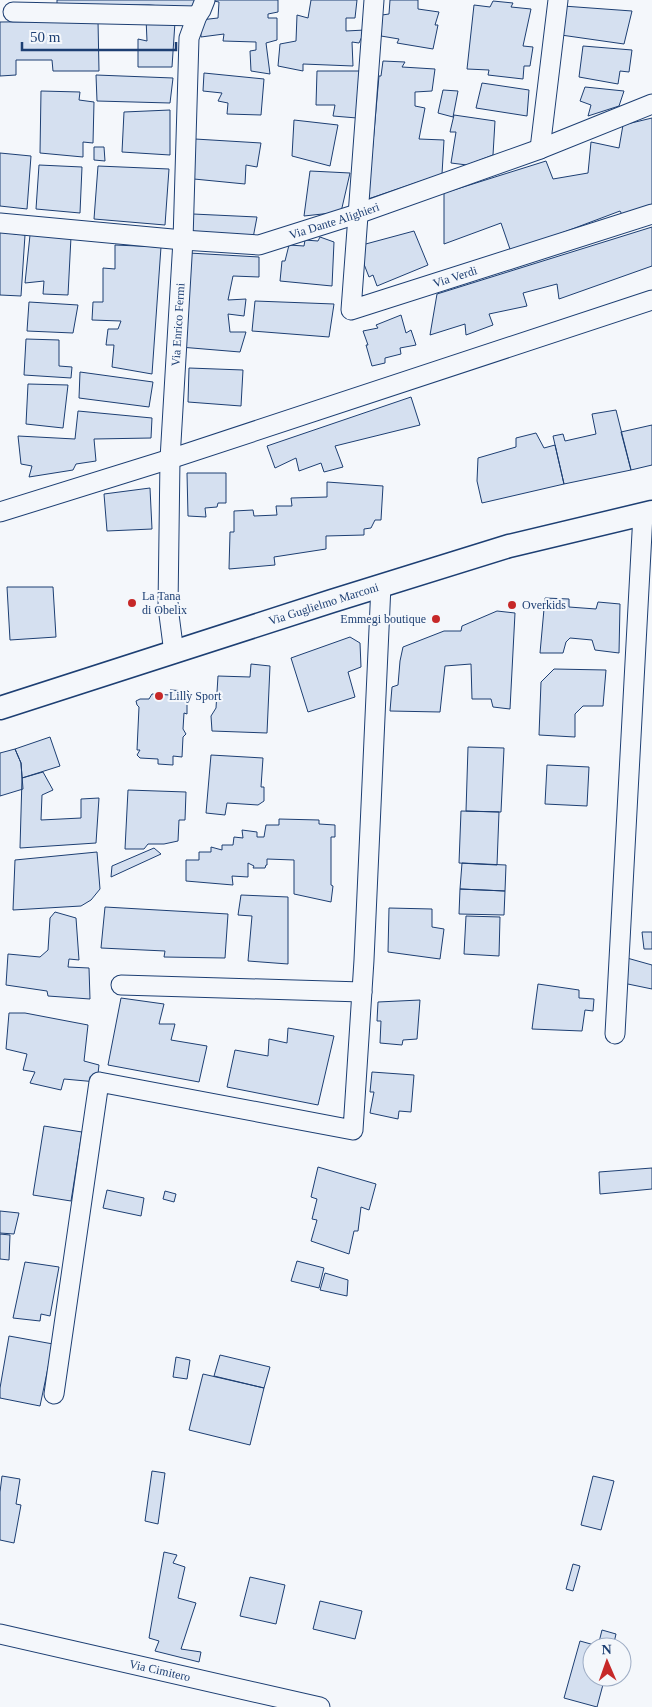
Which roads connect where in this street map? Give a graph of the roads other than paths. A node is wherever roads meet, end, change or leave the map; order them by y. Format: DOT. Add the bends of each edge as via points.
graph roads {
  1 [pos="374,0"];
  2 [pos="558,0"];
  3 [pos="201,8"];
  4 [pos="13,12"];
  5 [pos="652,104"];
  6 [pos="540,149"];
  7 [pos="357,214"];
  8 [pos="652,214"];
  9 [pos="0,223"];
  10 [pos="183,240"];
  11 [pos="652,300"];
  12 [pos="170,459"];
  13 [pos="0,512"];
  14 [pos="647,513"];
  15 [pos="381,585"];
  16 [pos="174,653"];
  17 [pos="0,708"];
  18 [pos="122,985"];
  19 [pos="362,992"];
  20 [pos="614,1034"];
  21 [pos="54,1394"];
  22 [pos="0,1634"];
  23 [pos="320,1707"];
  1 -- 7 [label="street"];
  2 -- 6 [label="street"];
  3 -- 4 [label="street"];
  3 -- 10 [label="street, Via Enrico Fermi" via="189,38"];
  5 -- 6 [label="street, Via Dante Alighieri"];
  6 -- 7 [label="street, Via Dante Alighieri"];
  7 -- 8 [label="street, Via Verdi" via="351,310"];
  7 -- 10 [label="street, Via Dante Alighieri" via="259,245"];
  9 -- 10 [label="street, Via Dante Alighieri"];
  10 -- 12 [label="street, Via Enrico Fermi"];
  11 -- 12 [label="street"];
  12 -- 13 [label="street"];
  12 -- 16 [label="street, Via Enrico Fermi" via="168,607"];
  14 -- 15 [label="street, Via Guglielmo Marconi" via="509,546"];
  14 -- 20 [label="street"];
  15 -- 16 [label="street, Via Guglielmo Marconi"];
  15 -- 19 [label="street"];
  16 -- 17 [label="street, Via Guglielmo Marconi"];
  18 -- 19 [label="street"];
  19 -- 21 [label="street" via="353,1130 99,1082"];
  22 -- 23 [label="street, Via Cimitero"];
}
